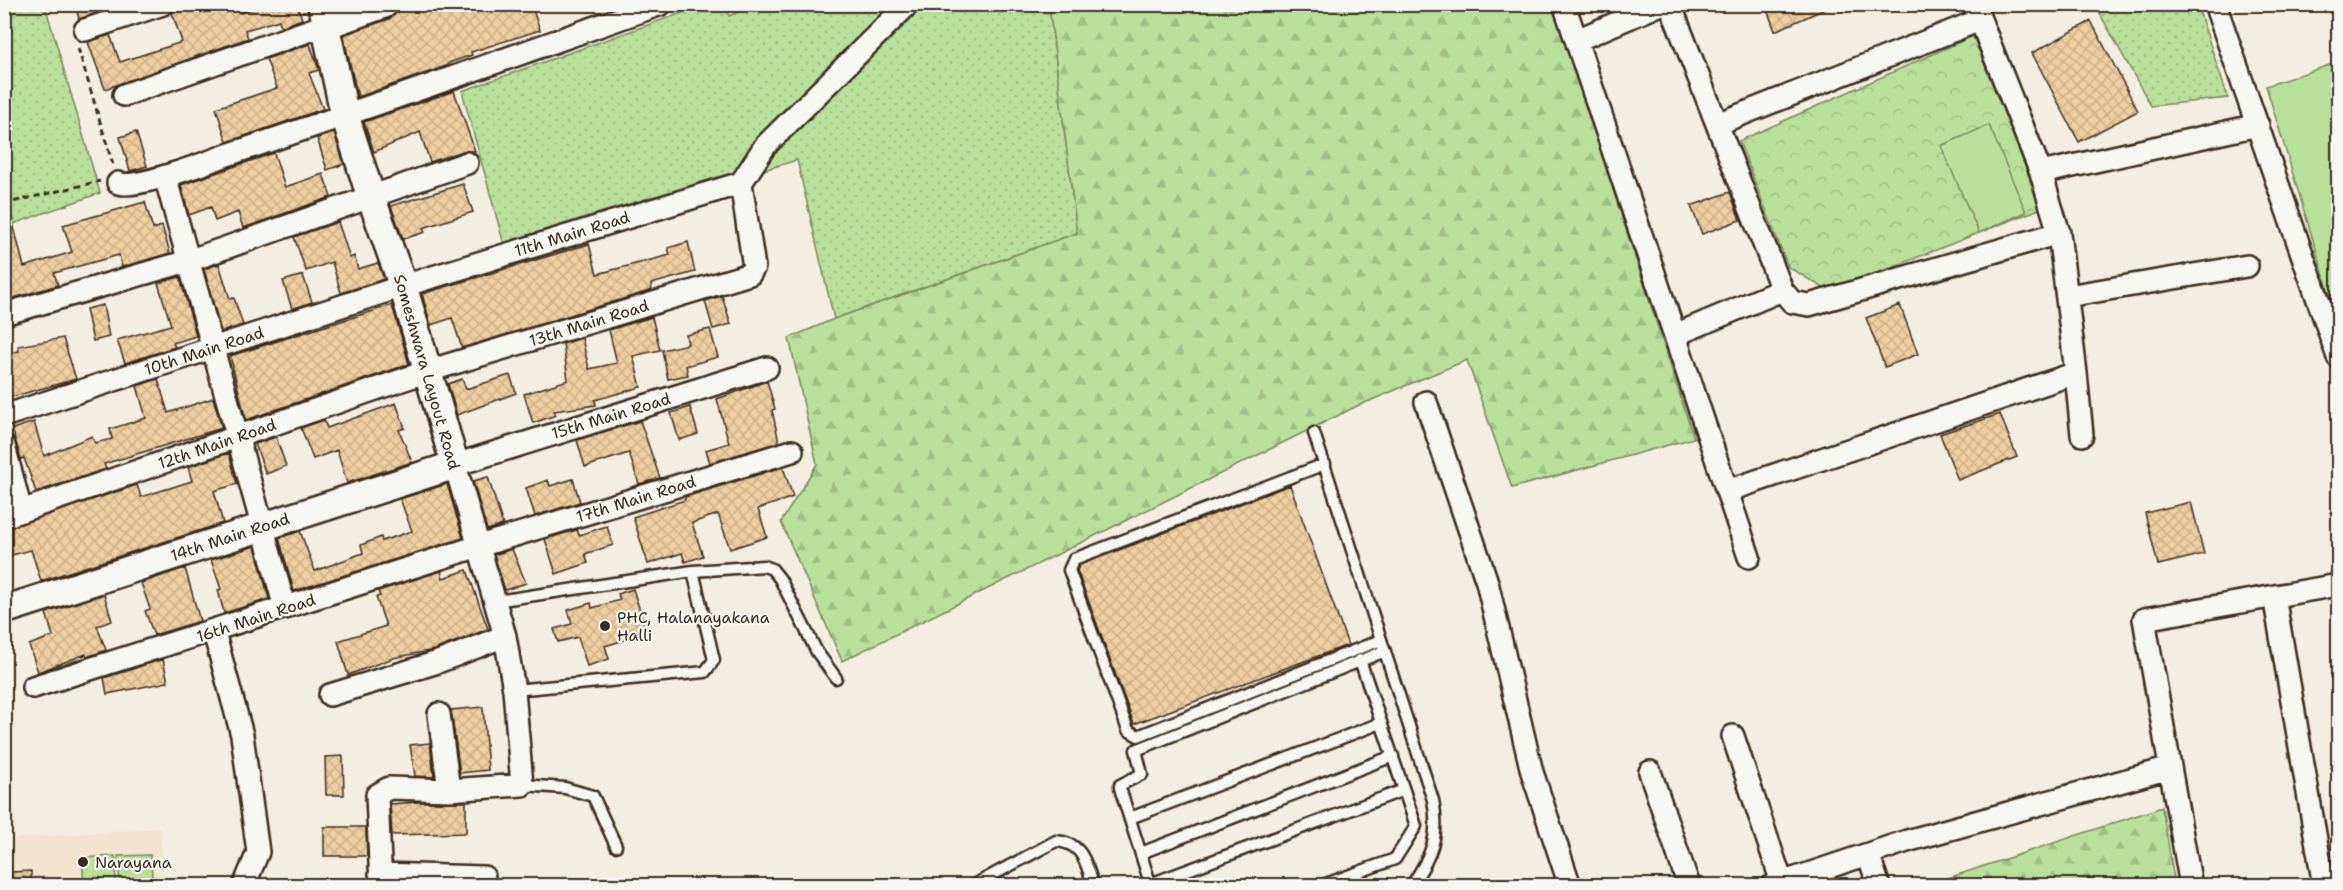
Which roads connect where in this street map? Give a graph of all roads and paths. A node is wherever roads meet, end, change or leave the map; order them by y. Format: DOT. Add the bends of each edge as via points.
graph roads {
  1 [pos="163,4"];
  2 [pos="384,4"];
  3 [pos="661,4"];
  4 [pos="908,4"];
  5 [pos="1564,4"];
  6 [pos="1661,4"];
  7 [pos="1670,4"];
  8 [pos="2215,4"];
  9 [pos="1977,12"];
  10 [pos="322,15"];
  11 [pos="86,30"];
  12 [pos="1577,40"];
  13 [pos="124,95"];
  14 [pos="345,116"];
  15 [pos="1717,124"];
  16 [pos="2258,125"];
  17 [pos="467,163"];
  18 [pos="2041,173"];
  19 [pos="165,176"];
  20 [pos="118,180"];
  21 [pos="741,183"];
  22 [pos="371,197"];
  23 [pos="4,204"];
  24 [pos="2059,233"];
  25 [pos="188,261"];
  26 [pos="2247,266"];
  27 [pos="403,286"];
  28 [pos="1782,290"];
  29 [pos="2067,296"];
  30 [pos="4,314"];
  31 [pos="1675,335"];
  32 [pos="213,348"];
  33 [pos="2338,357"];
  34 [pos="767,368"];
  35 [pos="428,371"];
  36 [pos="2076,373"];
  37 [pos="1426,402"];
  38 [pos="4,416"];
  39 [pos="1314,433"];
  40 [pos="2082,435"];
  41 [pos="238,437"];
  42 [pos="4,446"];
  43 [pos="792,452"];
  44 [pos="1325,464"];
  45 [pos="455,465"];
  46 [pos="1727,491"];
  47 [pos="13,514"];
  48 [pos="262,527"];
  49 [pos="479,546"];
  50 [pos="1749,557"];
  51 [pos="693,571"];
  52 [pos="2338,585"];
  53 [pos="2274,596"];
  54 [pos="496,601"];
  55 [pos="285,608"];
  56 [pos="4,610"];
  57 [pos="214,632"];
  58 [pos="505,636"];
  59 [pos="1383,645"];
  60 [pos="1360,660"];
  61 [pos="836,678"];
  62 [pos="33,687"];
  63 [pos="514,690"];
  64 [pos="330,695"];
  65 [pos="439,714"];
  66 [pos="1381,723"];
  67 [pos="1733,736"];
  68 [pos="1393,756"];
  69 [pos="2170,768"];
  70 [pos="1650,772"];
  71 [pos="522,785"];
  72 [pos="449,790"];
  73 [pos="1404,790"];
  74 [pos="1130,819"];
  75 [pos="616,846"];
  76 [pos="1141,853"];
  77 [pos="1868,854"];
  78 [pos="1422,870"];
  79 [pos="484,877"];
  80 [pos="381,880"];
  81 [pos="1779,884"];
  82 [pos="244,885"];
  83 [pos="972,885"];
  84 [pos="1094,885"];
  85 [pos="1150,885"];
  86 [pos="1320,885"];
  87 [pos="1411,885"];
  88 [pos="1422,885"];
  89 [pos="1570,885"];
  90 [pos="1689,885"];
  91 [pos="1879,885"];
  92 [pos="2191,885"];
  93 [pos="2324,885"];
  1 -- 11 [label="street"];
  2 -- 10 [label="street"];
  3 -- 14 [label="street"];
  4 -- 21 [label="street" via="765,146"];
  5 -- 12 [label="street"];
  6 -- 12 [label="street"];
  7 -- 15 [label="street"];
  8 -- 16 [label="street"];
  9 -- 15 [label="street"];
  9 -- 18 [label="street"];
  10 -- 13 [label="street"];
  10 -- 14 [label="street, Someshwara Layout Road"];
  11 -- 20 [label="path" via="76,36 76,42"];
  12 -- 31 [label="street"];
  14 -- 19 [label="street"];
  14 -- 22 [label="street, Someshwara Layout Road"];
  15 -- 28 [label="street"];
  16 -- 18 [label="street"];
  16 -- 33 [label="street"];
  17 -- 22 [label="street"];
  18 -- 24 [label="street"];
  19 -- 20 [label="street" via="125,184"];
  19 -- 25 [label="street"];
  20 -- 23 [label="path"];
  21 -- 27 [label="street, 11th Main Road"];
  21 -- 35 [label="street, 13th Main Road" via="754,267 750,274"];
  22 -- 25 [label="street"];
  22 -- 27 [label="street, Someshwara Layout Road"];
  24 -- 28 [label="street" via="1809,305 1792,302"];
  24 -- 29 [label="street"];
  25 -- 30 [label="street"];
  25 -- 32 [label="street"];
  26 -- 29 [label="street"];
  27 -- 32 [label="street, 10th Main Road"];
  27 -- 35 [label="street, Someshwara Layout Road"];
  28 -- 31 [label="street"];
  29 -- 36 [label="street"];
  31 -- 46 [label="street"];
  32 -- 38 [label="street, 10th Main Road"];
  32 -- 41 [label="street"];
  34 -- 45 [label="street, 15th Main Road"];
  35 -- 41 [label="street, 12th Main Road"];
  35 -- 45 [label="street, Someshwara Layout Road"];
  36 -- 40 [label="street"];
  36 -- 46 [label="street"];
  37 -- 89 [label="street" via="1487,582 1532,772"];
  39 -- 44 [label="lane"];
  41 -- 47 [label="street, 12th Main Road"];
  41 -- 48 [label="street"];
  42 -- 47 [label="street"];
  43 -- 49 [label="street, 17th Main Road"];
  44 -- 59 [label="lane"];
  44 -- 59 [label="lane" via="1074,559 1068,570 1128,730 1138,736"];
  45 -- 48 [label="street, 14th Main Road"];
  45 -- 49 [label="street, Someshwara Layout Road"];
  46 -- 50 [label="street"];
  48 -- 55 [label="street"];
  48 -- 56 [label="street, 14th Main Road"];
  49 -- 54 [label="street, Someshwara Layout Road"];
  49 -- 55 [label="street, 16th Main Road"];
  51 -- 54 [label="lane"];
  51 -- 61 [label="lane" via="764,566 772,569"];
  51 -- 63 [label="lane" via="714,660 705,672"];
  52 -- 53 [label="street"];
  53 -- 69 [label="street" via="2144,620"];
  53 -- 93 [label="street"];
  54 -- 58 [label="street, Someshwara Layout Road"];
  55 -- 57 [label="street, 16th Main Road"];
  57 -- 62 [label="street, 16th Main Road"];
  57 -- 82 [label="street" via="242,735 258,852"];
  58 -- 63 [label="street, Someshwara Layout Road"];
  58 -- 64 [label="street" via="438,662"];
  59 -- 60 [label="lane"];
  59 -- 78 [label="lane" via="1436,815 1437,835"];
  60 -- 66 [label="lane"];
  60 -- 74 [label="lane" via="1140,747 1135,753 1142,774 1119,787"];
  63 -- 71 [label="street, Someshwara Layout Road"];
  65 -- 72 [label="street"];
  66 -- 68 [label="lane"];
  66 -- 74 [label="lane"];
  67 -- 81 [label="street"];
  68 -- 73 [label="lane"];
  68 -- 76 [label="lane"];
  69 -- 77 [label="street"];
  69 -- 92 [label="street"];
  70 -- 90 [label="street"];
  71 -- 72 [label="street"];
  71 -- 75 [label="lane" via="565,788 593,796"];
  72 -- 80 [label="street" via="389,788 377,795"];
  73 -- 85 [label="lane"];
  73 -- 86 [label="lane" via="1416,826 1400,855"];
  74 -- 76 [label="lane"];
  76 -- 85 [label="lane"];
  77 -- 81 [label="street"];
  77 -- 91 [label="street"];
  78 -- 87 [label="lane"];
  78 -- 88 [label="lane"];
  79 -- 80 [label="street"];
  83 -- 84 [label="lane" via="1056,841 1079,849"];
}
